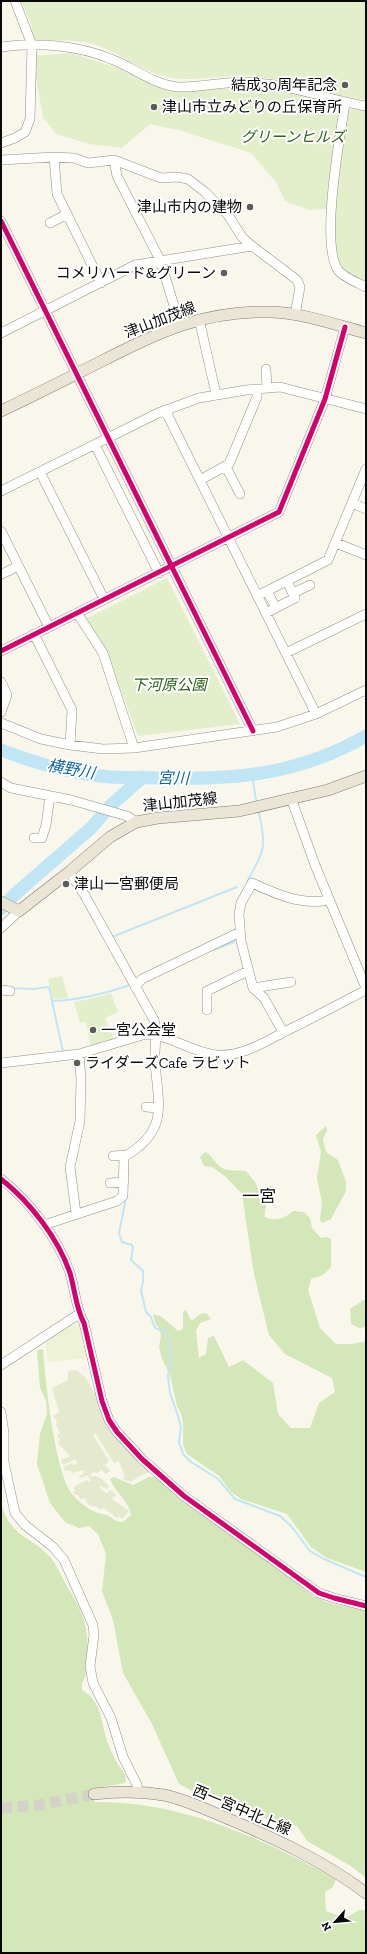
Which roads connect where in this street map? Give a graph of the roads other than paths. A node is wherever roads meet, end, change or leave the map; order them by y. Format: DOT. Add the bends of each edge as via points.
graph roads {
  1 [pos="15,1"];
  2 [pos="32,45"];
  3 [pos="1,47"];
  4 [pos="345,103"];
  5 [pos="366,106"];
  6 [pos="1,143"];
  7 [pos="54,157"];
  8 [pos="1,160"];
  9 [pos="114,160"];
  10 [pos="67,214"];
  11 [pos="1,221"];
  12 [pos="50,223"];
  13 [pos="252,246"];
  14 [pos="160,260"];
  15 [pos="101,283"];
  16 [pos="366,287"];
  17 [pos="44,312"];
  18 [pos="295,315"];
  19 [pos="199,319"];
  20 [pos="180,325"];
  21 [pos="345,327"];
  22 [pos="1,333"];
  23 [pos="366,333"];
  24 [pos="266,370"];
  25 [pos="76,374"];
  26 [pos="267,388"];
  27 [pos="257,389"];
  28 [pos="216,394"];
  29 [pos="325,398"];
  30 [pos="366,409"];
  31 [pos="165,410"];
  32 [pos="1,412"];
  33 [pos="108,439"];
  34 [pos="95,445"];
  35 [pos="226,467"];
  36 [pos="366,469"];
  37 [pos="40,472"];
  38 [pos="200,480"];
  39 [pos="1,491"];
  40 [pos="240,494"];
  41 [pos="352,503"];
  42 [pos="366,509"];
  43 [pos="1,531"];
  44 [pos="228,538"];
  45 [pos="336,543"];
  46 [pos="366,555"];
  47 [pos="18,566"];
  48 [pos="171,566"];
  49 [pos="159,573"];
  50 [pos="3,576"];
  51 [pos="287,581"];
  52 [pos="310,585"];
  53 [pos="267,591"];
  54 [pos="293,593"];
  55 [pos="257,596"];
  56 [pos="104,600"];
  57 [pos="276,608"];
  58 [pos="77,613"];
  59 [pos="266,613"];
  60 [pos="366,614"];
  61 [pos="49,627"];
  62 [pos="34,634"];
  63 [pos="1,651"];
  64 [pos="286,653"];
  65 [pos="1,682"];
  66 [pos="366,690"];
  67 [pos="1,712"];
  68 [pos="316,714"];
  69 [pos="1,723"];
  70 [pos="253,731"];
  71 [pos="70,745"];
  72 [pos="134,748"];
  73 [pos="366,776"];
  74 [pos="1,782"];
  75 [pos="1,788"];
  76 [pos="11,788"];
  77 [pos="50,796"];
  78 [pos="291,798"];
  79 [pos="136,822"];
  80 [pos="34,838"];
  81 [pos="69,872"];
  82 [pos="329,900"];
  83 [pos="1,902"];
  84 [pos="15,909"];
  85 [pos="1,928"];
  86 [pos="238,933"];
  87 [pos="248,971"];
  88 [pos="291,982"];
  89 [pos="135,987"];
  90 [pos="253,988"];
  91 [pos="366,989"];
  92 [pos="207,1010"];
  93 [pos="283,1032"];
  94 [pos="157,1036"];
  95 [pos="79,1054"];
  96 [pos="1,1063"];
  97 [pos="146,1107"];
  98 [pos="158,1108"];
  99 [pos="127,1155"];
  100 [pos="113,1156"];
  101 [pos="1,1179"];
  102 [pos="124,1182"];
  103 [pos="110,1183"];
  104 [pos="76,1213"];
  105 [pos="44,1224"];
  106 [pos="79,1314"];
  107 [pos="1,1366"];
  108 [pos="1,1412"];
  109 [pos="366,1606"];
  110 [pos="138,1791"];
  111 [pos="94,1794"];
  112 [pos="366,1893"];
  1 -- 2 [label="street"];
  2 -- 3 [label="street"];
  2 -- 4 [label="street" via="76,48 111,58 156,81 178,86 242,82 268,84"];
  2 -- 6 [label="street" via="30,119 25,132"];
  4 -- 5 [label="street"];
  4 -- 16 [label="street" via="331,203 333,262 338,272"];
  7 -- 8 [label="street"];
  7 -- 9 [label="street" via="74,158 88,163"];
  7 -- 10 [label="street" via="57,194"];
  9 -- 13 [label="street" via="161,178 188,179 228,215 242,237"];
  9 -- 14 [label="street" via="117,176"];
  10 -- 12 [label="street"];
  10 -- 15 [label="street"];
  11 -- 17 [label="street"];
  13 -- 14 [label="street"];
  13 -- 18 [label="street" via="297,280 300,287"];
  14 -- 15 [label="street" via="135,266"];
  14 -- 20 [label="street"];
  15 -- 17 [label="street"];
  17 -- 22 [label="street"];
  17 -- 25 [label="street"];
  18 -- 19 [label="main road, 津山加茂線" via="248,312"];
  18 -- 21 [label="main road, 津山加茂線"];
  19 -- 20 [label="main road, 津山加茂線"];
  19 -- 28 [label="street"];
  20 -- 25 [label="main road, 津山加茂線"];
  21 -- 23 [label="main road, 津山加茂線"];
  21 -- 29 [label="street"];
  24 -- 26 [label="street"];
  25 -- 32 [label="main road, 津山加茂線"];
  25 -- 33 [label="street"];
  26 -- 27 [label="street"];
  26 -- 29 [label="street" via="280,387"];
  27 -- 28 [label="street"];
  27 -- 35 [label="street" via="257,397"];
  28 -- 31 [label="street"];
  29 -- 30 [label="street"];
  29 -- 44 [label="street" via="279,512"];
  31 -- 33 [label="street"];
  31 -- 38 [label="street"];
  33 -- 34 [label="street"];
  33 -- 48 [label="street"];
  34 -- 37 [label="street"];
  34 -- 49 [label="street"];
  35 -- 38 [label="street"];
  35 -- 40 [label="street"];
  36 -- 41 [label="street"];
  37 -- 39 [label="street"];
  37 -- 56 [label="street"];
  38 -- 44 [label="street"];
  41 -- 42 [label="street"];
  41 -- 45 [label="street"];
  43 -- 47 [label="street"];
  44 -- 48 [label="street"];
  44 -- 55 [label="street"];
  45 -- 46 [label="street"];
  45 -- 51 [label="street" via="328,560"];
  47 -- 50 [label="street"];
  47 -- 61 [label="street"];
  48 -- 49 [label="street"];
  48 -- 70 [label="street"];
  49 -- 56 [label="street"];
  51 -- 53 [label="street"];
  51 -- 54 [label="street"];
  52 -- 54 [label="street"];
  53 -- 55 [label="street"];
  53 -- 57 [label="street"];
  54 -- 57 [label="street" via="295,598"];
  55 -- 59 [label="street"];
  56 -- 58 [label="street"];
  57 -- 59 [label="street"];
  58 -- 61 [label="street"];
  58 -- 72 [label="street" via="102,653"];
  59 -- 64 [label="street"];
  60 -- 64 [label="street"];
  61 -- 62 [label="street"];
  62 -- 63 [label="street"];
  62 -- 71 [label="street" via="72,710"];
  64 -- 68 [label="street"];
  65 -- 67 [label="street" via="7,695"];
  66 -- 68 [label="street"];
  68 -- 70 [label="street" via="277,727"];
  69 -- 71 [label="street" via="41,739"];
  70 -- 72 [label="street"];
  71 -- 72 [label="street" via="102,749"];
  73 -- 78 [label="main road, 津山加茂線" via="328,790"];
  74 -- 76 [label="street"];
  75 -- 76 [label="street"];
  76 -- 77 [label="street"];
  77 -- 79 [label="street" via="127,816"];
  77 -- 80 [label="street" via="42,838"];
  78 -- 79 [label="main road, 津山加茂線" via="239,811"];
  78 -- 82 [label="street"];
  79 -- 81 [label="main road, 津山加茂線" via="110,837"];
  81 -- 84 [label="main road, 津山加茂線"];
  81 -- 89 [label="street" via="84,894"];
  82 -- 86 [label="street" via="297,900 277,895 252,883 240,903"];
  82 -- 91 [label="street"];
  83 -- 84 [label="main road"];
  84 -- 85 [label="street"];
  86 -- 87 [label="street"];
  86 -- 89 [label="street" via="142,979"];
  87 -- 90 [label="street"];
  87 -- 92 [label="street" via="207,991"];
  88 -- 90 [label="street"];
  89 -- 94 [label="street" via="154,1020"];
  90 -- 93 [label="street" via="264,998"];
  91 -- 93 [label="street"];
  93 -- 94 [label="street" via="258,1046 226,1055 198,1052"];
  94 -- 95 [label="street" via="137,1036"];
  94 -- 98 [label="street" via="155,1063 159,1086"];
  95 -- 96 [label="street"];
  95 -- 104 [label="street" via="81,1109 77,1141 70,1167"];
  97 -- 98 [label="street"];
  98 -- 99 [label="street" via="151,1135"];
  99 -- 100 [label="street"];
  99 -- 102 [label="street" via="124,1157"];
  101 -- 105 [label="street" via="22,1197"];
  102 -- 103 [label="street"];
  102 -- 104 [label="street" via="123,1196 117,1201"];
  104 -- 105 [label="street"];
  105 -- 106 [label="street" via="69,1270"];
  106 -- 107 [label="street"];
  106 -- 109 [label="street" via="84,1324 109,1420 142,1459 198,1507 319,1593"];
  108 -- 110 [label="street" via="4,1462 15,1513 25,1525 62,1556 89,1614 94,1635 90,1666 93,1683 112,1718 123,1757"];
  110 -- 111 [label="main road, 西一宮中北上線"];
  110 -- 112 [label="main road, 西一宮中北上線" via="192,1804 274,1838 339,1873"];
}
